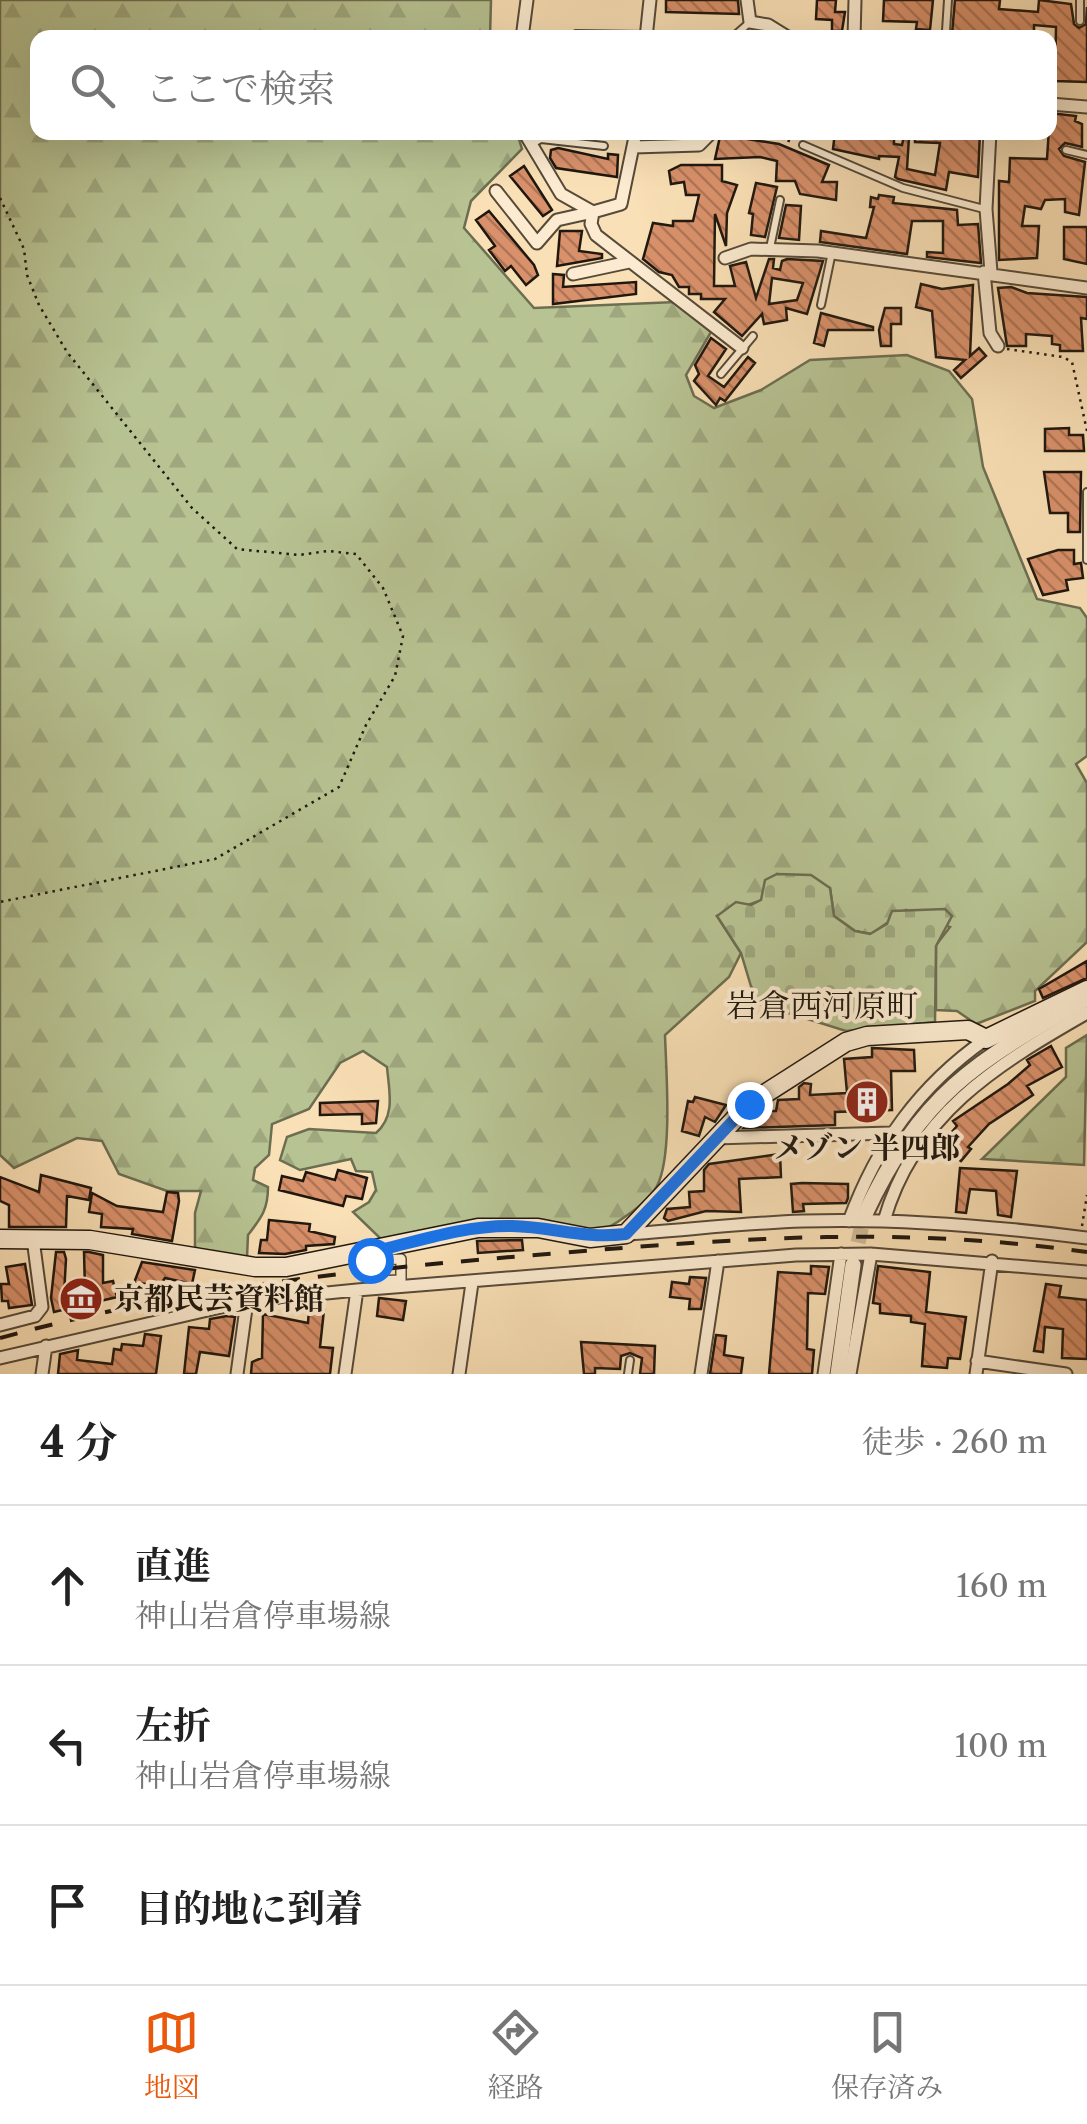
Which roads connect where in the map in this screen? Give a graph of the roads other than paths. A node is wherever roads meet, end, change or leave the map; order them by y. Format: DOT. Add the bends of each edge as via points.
graph roads {
  1 [pos="527,0"];
  2 [pos="650,0"];
  3 [pos="746,0"];
  4 [pos="856,0"];
  5 [pos="948,0"];
  6 [pos="1080,0"];
  7 [pos="1080,21"];
  8 [pos="750,22"];
  9 [pos="523,30"];
  10 [pos="650,30"];
  11 [pos="741,30"];
  12 [pos="776,30"];
  13 [pos="854,30"];
  14 [pos="946,30"];
  15 [pos="1057,105"];
  16 [pos="1087,107"];
  17 [pos="528,140"];
  18 [pos="539,140"];
  19 [pos="550,140"];
  20 [pos="635,140"];
  21 [pos="704,140"];
  22 [pos="990,140"];
  23 [pos="531,145"];
  24 [pos="803,145"];
  25 [pos="604,146"];
  26 [pos="634,147"];
  27 [pos="1066,150"];
  28 [pos="1087,156"];
  29 [pos="496,191"];
  30 [pos="780,200"];
  31 [pos="986,209"];
  32 [pos="593,212"];
  33 [pos="770,248"];
  34 [pos="832,252"];
  35 [pos="724,258"];
  36 [pos="629,262"];
  37 [pos="987,272"];
  38 [pos="573,274"];
  39 [pos="1087,288"];
  40 [pos="821,305"];
  41 [pos="753,336"];
  42 [pos="998,346"];
  43 [pos="742,348"];
  44 [pos="721,374"];
  45 [pos="1087,492"];
  46 [pos="1087,560"];
  47 [pos="1087,990"];
  48 [pos="1087,999"];
  49 [pos="1087,1014"];
  50 [pos="986,1040"];
  51 [pos="890,1133"];
  52 [pos="712,1138"];
  53 [pos="857,1218"];
  54 [pos="884,1221"];
  55 [pos="626,1234"];
  56 [pos="1084,1238"];
  57 [pos="0,1239"];
  58 [pos="33,1239"];
  59 [pos="870,1254"];
  60 [pos="360,1255"];
  61 [pos="847,1260"];
  62 [pos="992,1260"];
  63 [pos="718,1261"];
  64 [pos="1087,1272"];
  65 [pos="472,1283"];
  66 [pos="376,1288"];
  67 [pos="356,1290"];
  68 [pos="246,1302"];
  69 [pos="0,1325"];
  70 [pos="46,1346"];
  71 [pos="0,1358"];
  72 [pos="630,1360"];
  73 [pos="976,1367"];
  74 [pos="42,1374"];
  75 [pos="236,1374"];
  76 [pos="346,1374"];
  77 [pos="459,1374"];
  78 [pos="628,1374"];
  79 [pos="702,1374"];
  80 [pos="824,1374"];
  81 [pos="838,1374"];
  82 [pos="850,1374"];
  83 [pos="1066,1374"];
  1 -- 9 [label="street"];
  2 -- 10 [label="street"];
  3 -- 8 [label="street"];
  4 -- 13 [label="street"];
  5 -- 14 [label="lane"];
  6 -- 7 [label="lane"];
  8 -- 11 [label="lane"];
  8 -- 12 [label="street"];
  15 -- 16 [label="street"];
  17 -- 23 [label="street"];
  18 -- 23 [label="lane"];
  19 -- 25 [label="lane"];
  20 -- 26 [label="street"];
  21 -- 26 [label="street"];
  22 -- 31 [label="street"];
  23 -- 32 [label="street" via="561,194"];
  24 -- 31 [label="lane" via="903,188"];
  26 -- 32 [label="street" via="622,204"];
  27 -- 28 [label="lane"];
  29 -- 32 [label="street" via="536,243 557,220"];
  30 -- 33 [label="lane"];
  31 -- 37 [label="street"];
  32 -- 36 [label="street" via="596,235"];
  33 -- 34 [label="street"];
  33 -- 35 [label="street"];
  34 -- 37 [label="street"];
  34 -- 40 [label="lane"];
  36 -- 38 [label="street"];
  36 -- 43 [label="street"];
  37 -- 39 [label="street"];
  37 -- 42 [label="street" via="990,333"];
  41 -- 43 [label="lane"];
  43 -- 44 [label="lane"];
  45 -- 46 [label="lane"];
  47 -- 50 [label="main road"];
  48 -- 53 [label="street" via="1005,1044 944,1090"];
  49 -- 54 [label="street" via="1013,1055 954,1101 908,1160"];
  50 -- 51 [label="street" via="918,1096"];
  50 -- 52 [label="main road" via="968,1030 846,1042 749,1104"];
  51 -- 52 [label="street"];
  51 -- 53 [label="street" via="866,1173"];
  52 -- 55 [label="main road"];
  53 -- 54 [label="street"];
  53 -- 55 [label="street"];
  54 -- 56 [label="street"];
  55 -- 60 [label="main road" via="590,1238 509,1226"];
  57 -- 58 [label="main road"];
  58 -- 60 [label="main road" via="118,1243 255,1267"];
  58 -- 69 [label="street" via="42,1307 35,1316"];
  59 -- 61 [label="street"];
  59 -- 62 [label="street"];
  59 -- 82 [label="street"];
  60 -- 66 [label="street" via="400,1258 402,1280 376,1281"];
  61 -- 63 [label="street"];
  61 -- 80 [label="street"];
  61 -- 81 [label="street"];
  62 -- 64 [label="street"];
  62 -- 73 [label="street"];
  63 -- 65 [label="street"];
  63 -- 79 [label="street"];
  65 -- 66 [label="street"];
  65 -- 77 [label="street"];
  66 -- 67 [label="street"];
  67 -- 68 [label="street"];
  67 -- 76 [label="street"];
  68 -- 70 [label="street"];
  68 -- 75 [label="street"];
  70 -- 71 [label="street"];
  70 -- 74 [label="street"];
  72 -- 78 [label="lane"];
  73 -- 83 [label="street"];
}
